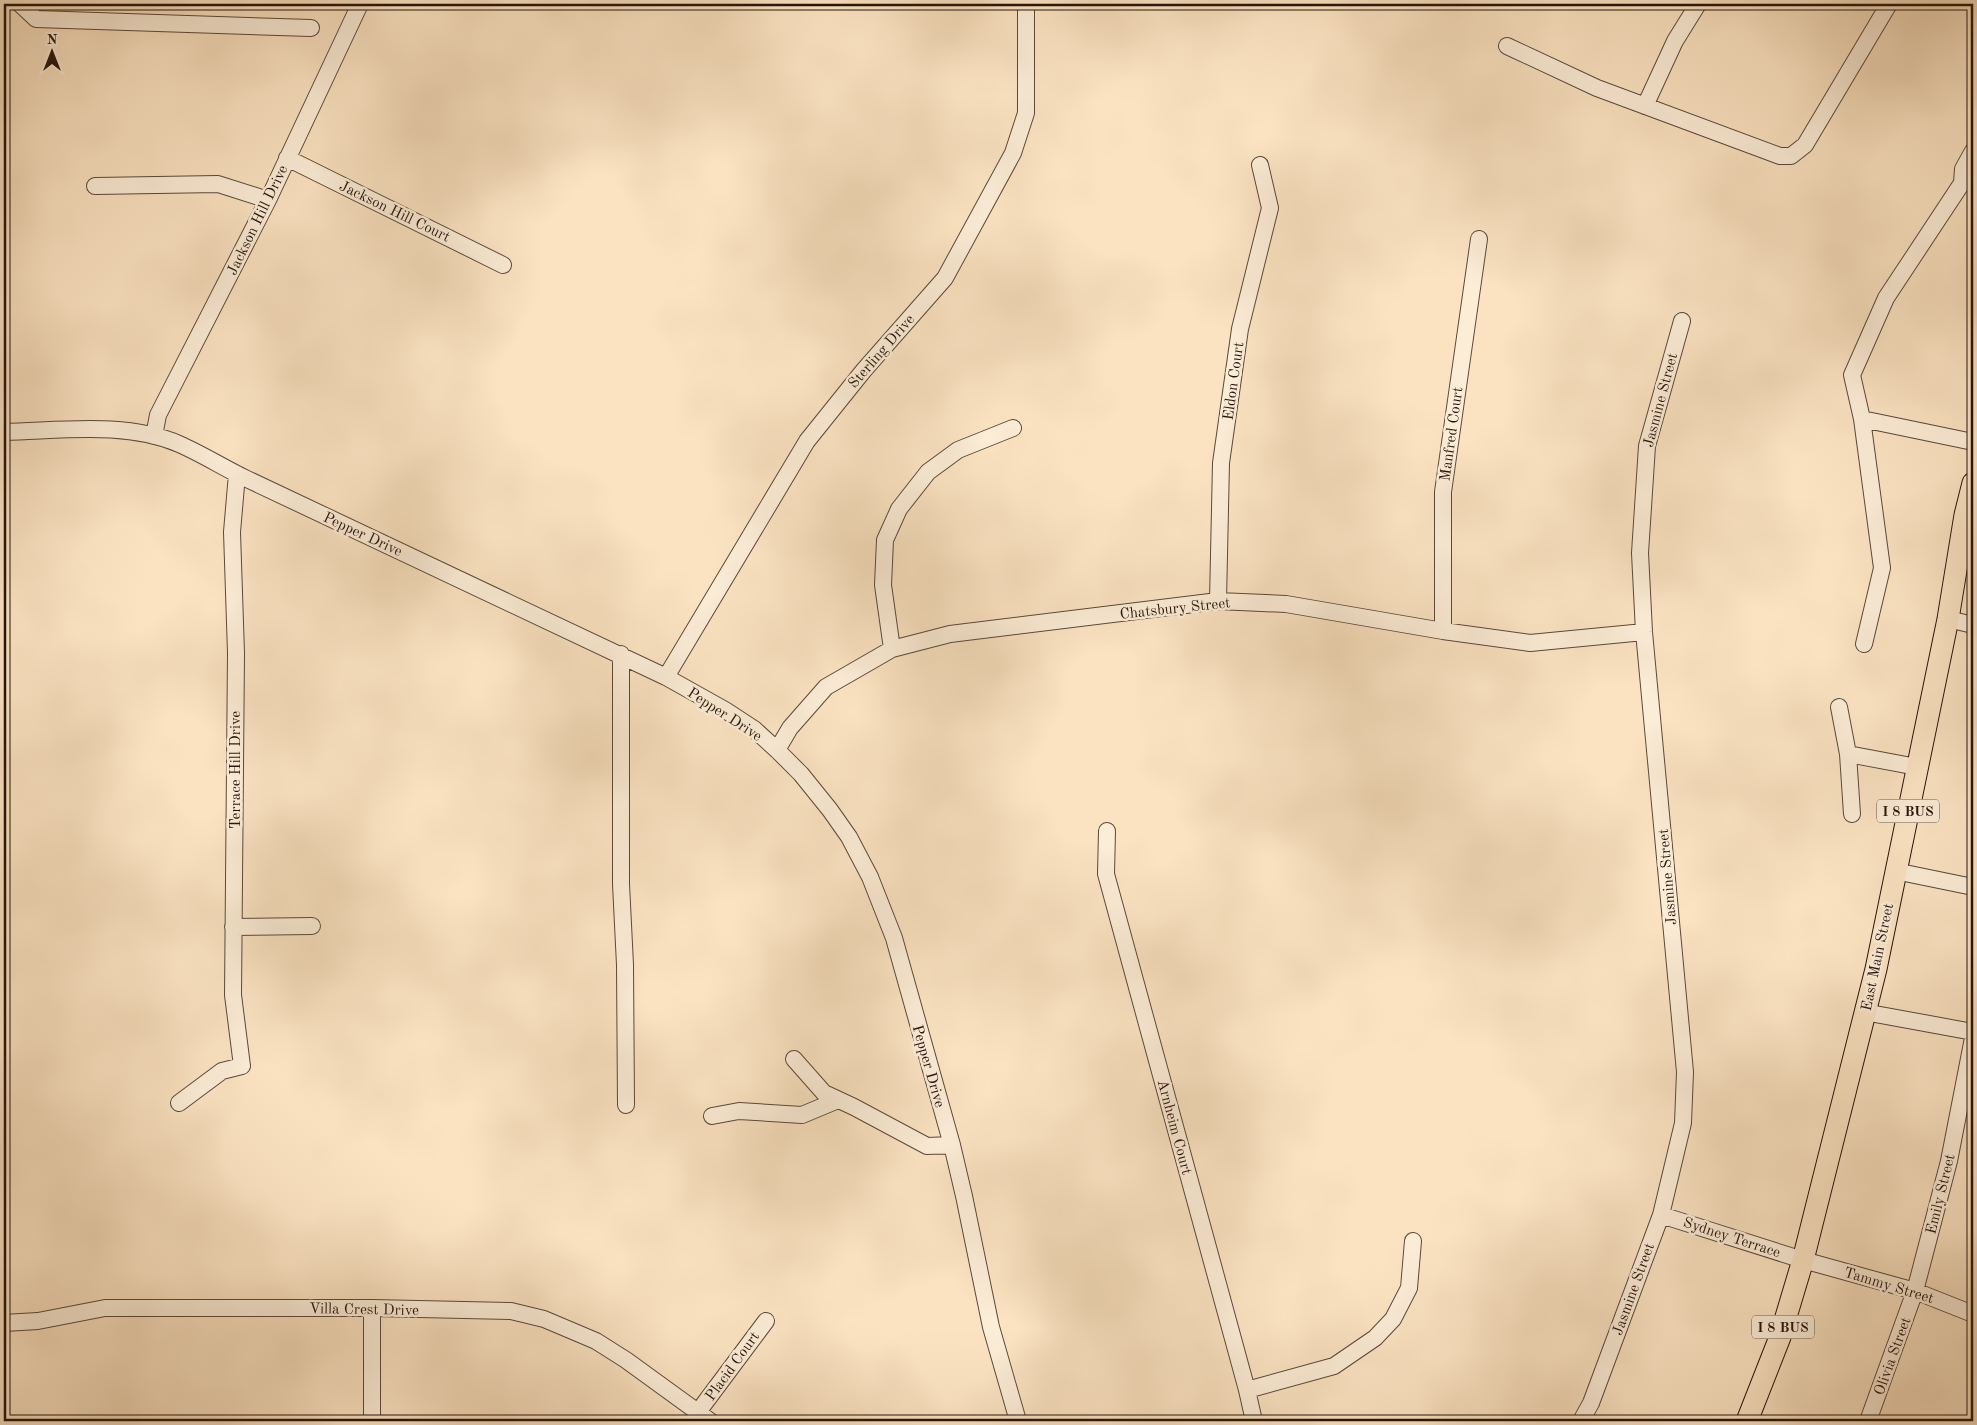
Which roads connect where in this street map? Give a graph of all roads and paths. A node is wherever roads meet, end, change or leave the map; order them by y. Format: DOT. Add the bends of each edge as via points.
graph roads {
  1 [pos="20,4"];
  2 [pos="360,4"];
  3 [pos="1026,4"];
  4 [pos="1698,4"];
  5 [pos="1889,4"];
  6 [pos="311,28"];
  7 [pos="1507,46"];
  8 [pos="1645,106"];
  9 [pos="1973,151"];
  10 [pos="288,158"];
  11 [pos="1260,165"];
  12 [pos="95,186"];
  13 [pos="268,200"];
  14 [pos="1479,239"];
  15 [pos="503,264"];
  16 [pos="1682,320"];
  17 [pos="1862,419"];
  18 [pos="1013,428"];
  19 [pos="4,432"];
  20 [pos="154,436"];
  21 [pos="1973,442"];
  22 [pos="237,474"];
  23 [pos="1973,484"];
  24 [pos="1218,601"];
  25 [pos="1948,619"];
  26 [pos="1973,625"];
  27 [pos="1443,631"];
  28 [pos="1644,632"];
  29 [pos="1864,644"];
  30 [pos="892,649"];
  31 [pos="621,654"];
  32 [pos="666,677"];
  33 [pos="1839,707"];
  34 [pos="777,750"];
  35 [pos="1848,754"];
  36 [pos="1917,767"];
  37 [pos="1852,814"];
  38 [pos="1107,831"];
  39 [pos="1895,871"];
  40 [pos="1973,887"];
  41 [pos="312,926"];
  42 [pos="234,927"];
  43 [pos="1864,1012"];
  44 [pos="1973,1032"];
  45 [pos="1973,1038"];
  46 [pos="794,1059"];
  47 [pos="838,1100"];
  48 [pos="179,1103"];
  49 [pos="626,1105"];
  50 [pos="712,1116"];
  51 [pos="952,1145"];
  52 [pos="1661,1215"];
  53 [pos="1413,1241"];
  54 [pos="1803,1260"];
  55 [pos="1915,1291"];
  56 [pos="372,1308"];
  57 [pos="1973,1314"];
  58 [pos="766,1320"];
  59 [pos="4,1323"];
  60 [pos="1247,1390"];
  61 [pos="704,1417"];
  62 [pos="372,1421"];
  63 [pos="1018,1421"];
  64 [pos="1254,1421"];
  65 [pos="1581,1421"];
  66 [pos="1746,1421"];
  67 [pos="1868,1421"];
  1 -- 6 [label="street" via="36,18"];
  2 -- 10 [label="street, Jackson Hill Drive"];
  3 -- 32 [label="street, Sterling Drive" via="1026,113 1013,153 945,278 807,441"];
  4 -- 8 [label="street" via="1675,42"];
  5 -- 8 [label="street" via="1805,145 1791,156 1780,156"];
  7 -- 8 [label="street" via="1597,88"];
  9 -- 17 [label="street" via="1963,169 1962,183 1886,298 1852,375"];
  10 -- 13 [label="street, Jackson Hill Drive"];
  10 -- 15 [label="street, Jackson Hill Court"];
  11 -- 24 [label="street, Eldon Court" via="1270,208 1240,329 1221,463"];
  12 -- 13 [label="street" via="218,184"];
  13 -- 20 [label="street, Jackson Hill Drive" via="158,415"];
  14 -- 27 [label="street, Manfred Court" via="1443,492"];
  16 -- 28 [label="street, Jasmine Street" via="1647,446 1640,553"];
  17 -- 21 [label="street"];
  17 -- 29 [label="street" via="1882,568"];
  18 -- 30 [label="street" via="958,450 928,472 899,509 885,540 883,585"];
  19 -- 20 [label="street, Pepper Drive" via="108,430"];
  20 -- 22 [label="street, Pepper Drive" via="179,444"];
  22 -- 31 [label="street, Pepper Drive"];
  22 -- 42 [label="street, Terrace Hill Drive" via="232,532 236,653"];
  23 -- 25 [label="main road, East Main Street / I 8 BUS"];
  24 -- 27 [label="street, Chatsbury Street" via="1286,604"];
  24 -- 30 [label="street, Chatsbury Street" via="950,634"];
  25 -- 26 [label="street"];
  25 -- 36 [label="main road, East Main Street / I 8 BUS"];
  27 -- 28 [label="street, Chatsbury Street" via="1530,644"];
  28 -- 52 [label="street, Jasmine Street" via="1685,1072 1683,1122"];
  30 -- 34 [label="street, Chatsbury Street" via="826,686 790,728"];
  31 -- 32 [label="street, Pepper Drive"];
  31 -- 49 [label="street" via="621,884"];
  32 -- 34 [label="street, Pepper Drive" via="754,729"];
  33 -- 35 [label="street"];
  34 -- 51 [label="street, Pepper Drive" via="830,810 870,877 894,938"];
  35 -- 36 [label="street"];
  35 -- 37 [label="street"];
  36 -- 39 [label="main road, East Main Street / I 8 BUS"];
  38 -- 60 [label="street, Arnheim Court" via="1106,874"];
  39 -- 40 [label="street"];
  39 -- 43 [label="main road, East Main Street / I 8 BUS"];
  41 -- 42 [label="street"];
  42 -- 48 [label="street, Terrace Hill Drive" via="232,995 242,1066 222,1071"];
  43 -- 44 [label="street"];
  43 -- 54 [label="main road, East Main Street / I 8 BUS"];
  45 -- 55 [label="street, Emily Street" via="1949,1161"];
  46 -- 47 [label="street" via="824,1093"];
  47 -- 50 [label="street" via="802,1115 739,1111"];
  47 -- 51 [label="street" via="927,1146"];
  51 -- 63 [label="street, Pepper Drive" via="991,1327"];
  52 -- 54 [label="street, Sydney Terrace"];
  52 -- 65 [label="street, Jasmine Street" via="1591,1403"];
  53 -- 60 [label="street" via="1409,1288 1393,1319 1375,1338 1334,1366"];
  54 -- 55 [label="street, Tammy Street"];
  54 -- 66 [label="main road, East Main Street / I 8 BUS" via="1780,1336"];
  55 -- 57 [label="street, Tammy Street"];
  55 -- 67 [label="street, Olivia Street"];
  56 -- 59 [label="street, Villa Crest Drive" via="105,1308 38,1321"];
  56 -- 61 [label="street, Villa Crest Drive" via="512,1312 544,1319 596,1341"];
  56 -- 62 [label="street"];
  58 -- 61 [label="street, Placid Court"];
  60 -- 64 [label="street, Arnheim Court"];
}
